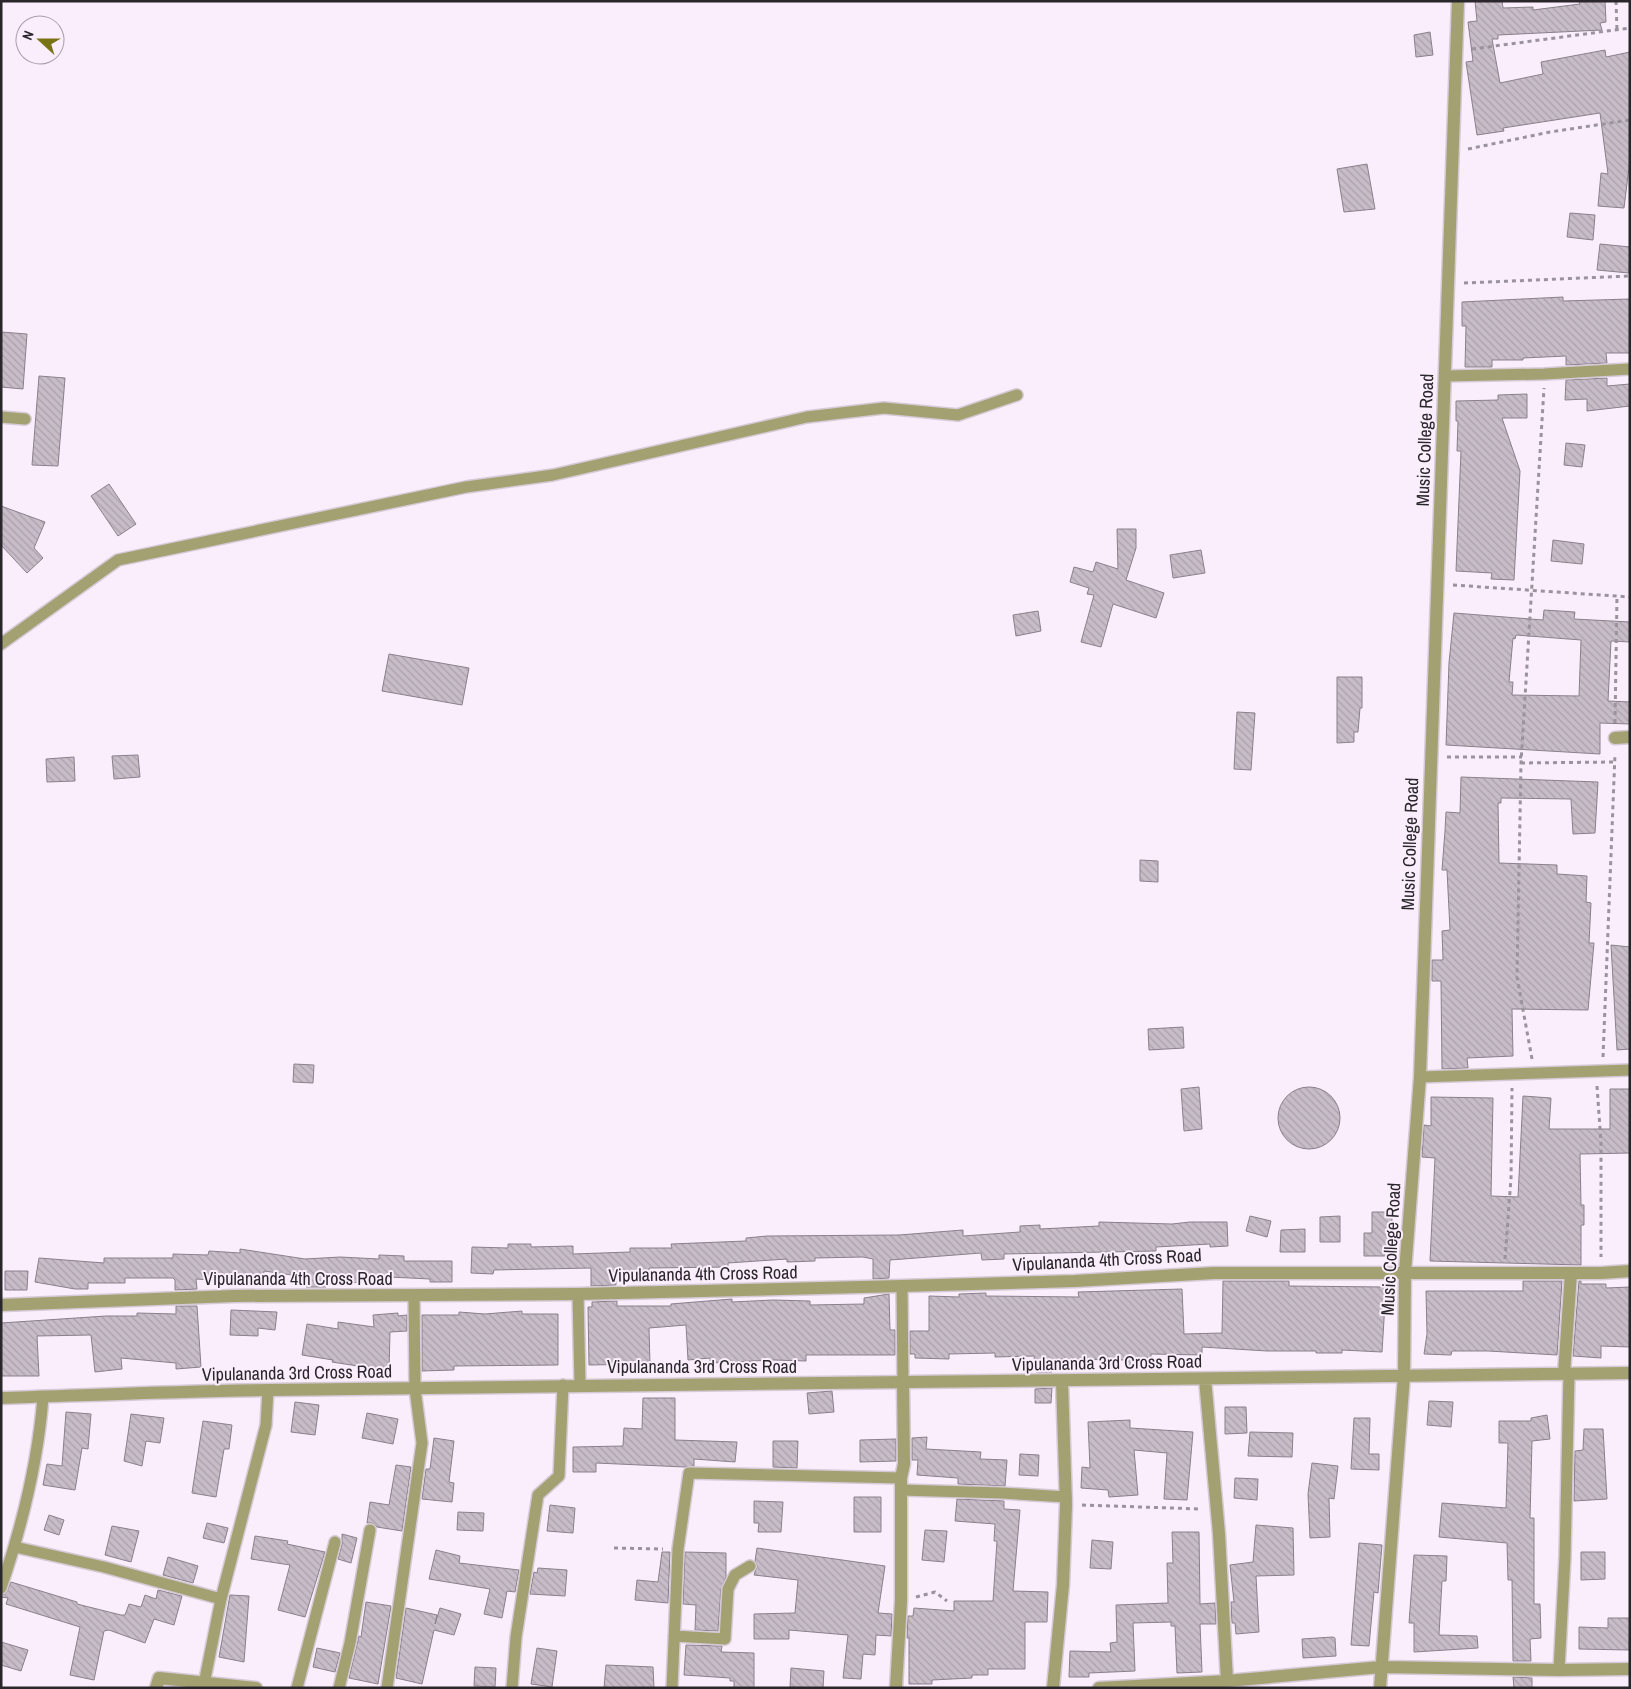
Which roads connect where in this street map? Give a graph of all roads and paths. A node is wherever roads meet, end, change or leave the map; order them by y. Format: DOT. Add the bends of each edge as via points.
graph roads {
  1 [pos="1458,1"];
  2 [pos="1616,1"];
  3 [pos="1630,28"];
  4 [pos="1617,30"];
  5 [pos="1456,52"];
  6 [pos="1630,120"];
  7 [pos="1453,153"];
  8 [pos="1630,276"];
  9 [pos="1448,284"];
  10 [pos="1630,368"];
  11 [pos="1544,374"];
  12 [pos="1445,376"];
  13 [pos="1017,395"];
  14 [pos="1,417"];
  15 [pos="25,419"];
  16 [pos="1437,584"];
  17 [pos="1533,591"];
  18 [pos="1617,596"];
  19 [pos="1630,597"];
  20 [pos="1,644"];
  21 [pos="1630,737"];
  22 [pos="1615,738"];
  23 [pos="1431,757"];
  24 [pos="1522,757"];
  25 [pos="1614,762"];
  26 [pos="1521,763"];
  27 [pos="1630,1070"];
  28 [pos="1600,1071"];
  29 [pos="1535,1072"];
  30 [pos="1512,1073"];
  31 [pos="1420,1077"];
  32 [pos="1630,1271"];
  33 [pos="1405,1272"];
  34 [pos="1504,1272"];
  35 [pos="1571,1273"];
  36 [pos="1601,1273"];
  37 [pos="902,1286"];
  38 [pos="578,1294"];
  39 [pos="414,1296"];
  40 [pos="1,1305"];
  41 [pos="1630,1373"];
  42 [pos="1567,1374"];
  43 [pos="1404,1376"];
  44 [pos="1205,1379"];
  45 [pos="1062,1381"];
  46 [pos="903,1384"];
  47 [pos="563,1385"];
  48 [pos="580,1385"];
  49 [pos="415,1389"];
  50 [pos="268,1390"];
  51 [pos="43,1397"];
  52 [pos="1,1398"];
  53 [pos="901,1484"];
  54 [pos="1066,1501"];
  55 [pos="1216,1510"];
  56 [pos="370,1530"];
  57 [pos="335,1542"];
  58 [pos="15,1547"];
  59 [pos="614,1548"];
  60 [pos="678,1549"];
  61 [pos="750,1566"];
  62 [pos="1,1588"];
  63 [pos="221,1599"];
  64 [pos="901,1601"];
  65 [pos="947,1601"];
  66 [pos="674,1636"];
  67 [pos="1381,1667"];
  68 [pos="1630,1669"];
  69 [pos="1559,1670"];
  70 [pos="1227,1682"];
  71 [pos="204,1684"];
  72 [pos="156,1688"];
  73 [pos="256,1688"];
  74 [pos="297,1688"];
  75 [pos="339,1688"];
  76 [pos="386,1688"];
  77 [pos="512,1688"];
  78 [pos="672,1688"];
  79 [pos="896,1688"];
  80 [pos="1053,1688"];
  81 [pos="1099,1688"];
  82 [pos="1380,1688"];
  1 -- 5 [label="street, Music College Road"];
  2 -- 4 [label="path"];
  3 -- 4 [label="path"];
  4 -- 5 [label="path"];
  5 -- 7 [label="street, Music College Road"];
  6 -- 7 [label="path" via="1550,132"];
  7 -- 9 [label="street, Music College Road"];
  8 -- 9 [label="path"];
  9 -- 12 [label="street, Music College Road"];
  10 -- 11 [label="lane"];
  11 -- 12 [label="lane"];
  11 -- 17 [label="path"];
  12 -- 16 [label="street, Music College Road"];
  13 -- 20 [label="lane" via="958,415 884,408 807,417 554,475 466,487 118,560"];
  14 -- 15 [label="lane"];
  16 -- 17 [label="path"];
  16 -- 23 [label="street, Music College Road"];
  17 -- 18 [label="path"];
  17 -- 24 [label="path"];
  18 -- 19 [label="path"];
  18 -- 22 [label="path"];
  21 -- 22 [label="street"];
  22 -- 25 [label="path"];
  23 -- 24 [label="path"];
  23 -- 31 [label="street, Music College Road"];
  24 -- 26 [label="path"];
  25 -- 26 [label="path"];
  25 -- 28 [label="path"];
  26 -- 29 [label="path" via="1517,977"];
  27 -- 28 [label="lane"];
  28 -- 29 [label="lane"];
  28 -- 36 [label="path"];
  29 -- 30 [label="lane"];
  30 -- 31 [label="lane"];
  30 -- 34 [label="path" via="1511,1178"];
  31 -- 33 [label="street, Music College Road"];
  32 -- 36 [label="street, Vipulananda 4th Cross Road"];
  33 -- 34 [label="street, Vipulananda 4th Cross Road"];
  33 -- 37 [label="street, Vipulananda 4th Cross Road" via="1214,1273"];
  33 -- 43 [label="street, Music College Road"];
  34 -- 35 [label="street, Vipulananda 4th Cross Road"];
  35 -- 36 [label="street, Vipulananda 4th Cross Road"];
  35 -- 42 [label="street"];
  37 -- 38 [label="street, Vipulananda 4th Cross Road"];
  37 -- 46 [label="lane"];
  38 -- 39 [label="street, Vipulananda 4th Cross Road"];
  38 -- 48 [label="lane"];
  39 -- 40 [label="street, Vipulananda 4th Cross Road" via="232,1296"];
  39 -- 49 [label="lane"];
  41 -- 42 [label="street, Vipulananda 3rd Cross Road"];
  42 -- 43 [label="street, Vipulananda 3rd Cross Road"];
  42 -- 69 [label="lane" via="1565,1557"];
  43 -- 44 [label="street, Vipulananda 3rd Cross Road"];
  43 -- 67 [label="street, Music College Road"];
  44 -- 45 [label="street, Vipulananda 3rd Cross Road"];
  44 -- 55 [label="street"];
  45 -- 46 [label="street, Vipulananda 3rd Cross Road"];
  45 -- 54 [label="street"];
  46 -- 48 [label="street, Vipulananda 3rd Cross Road"];
  46 -- 53 [label="street" via="904,1464"];
  47 -- 48 [label="street, Vipulananda 3rd Cross Road"];
  47 -- 49 [label="street, Vipulananda 3rd Cross Road"];
  47 -- 77 [label="lane" via="559,1476 538,1495 516,1638"];
  49 -- 50 [label="street, Vipulananda 3rd Cross Road"];
  49 -- 76 [label="lane" via="422,1443"];
  50 -- 51 [label="street, Vipulananda 3rd Cross Road"];
  50 -- 63 [label="lane" via="266,1425"];
  51 -- 52 [label="street, Vipulananda 3rd Cross Road"];
  51 -- 58 [label="lane" via="40,1438"];
  53 -- 54 [label="lane"];
  53 -- 60 [label="lane" via="688,1473"];
  53 -- 64 [label="street"];
  54 -- 55 [label="path"];
  54 -- 80 [label="street" via="1063,1585"];
  55 -- 70 [label="street"];
  56 -- 75 [label="lane"];
  57 -- 74 [label="lane"];
  58 -- 62 [label="lane"];
  58 -- 63 [label="lane"];
  59 -- 60 [label="path"];
  60 -- 66 [label="lane"];
  61 -- 66 [label="lane" via="735,1575 728,1590 725,1639"];
  63 -- 71 [label="lane"];
  64 -- 65 [label="path" via="935,1592"];
  64 -- 79 [label="street"];
  66 -- 78 [label="lane"];
  67 -- 69 [label="street"];
  67 -- 70 [label="street"];
  67 -- 82 [label="street, Music College Road"];
  68 -- 69 [label="street"];
  70 -- 81 [label="street"];
  71 -- 72 [label="street" via="159,1678"];
  71 -- 73 [label="street"];
}
